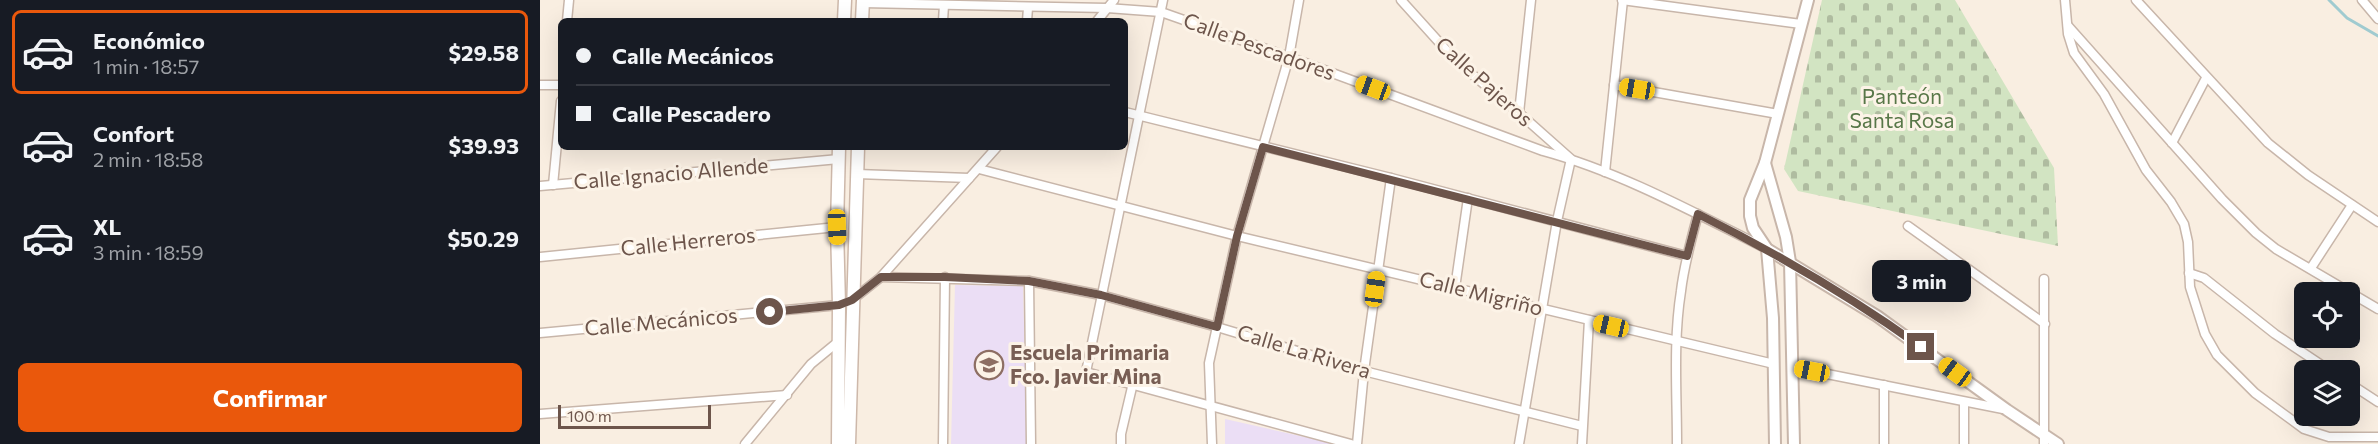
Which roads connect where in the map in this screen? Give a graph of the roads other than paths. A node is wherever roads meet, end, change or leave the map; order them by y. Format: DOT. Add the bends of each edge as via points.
graph roads {
  1 [pos="569,0"];
  2 [pos="844,0"];
  3 [pos="1114,0"];
  4 [pos="1163,0"];
  5 [pos="1299,0"];
  6 [pos="1401,0"];
  7 [pos="1531,0"];
  8 [pos="1623,0"];
  9 [pos="1808,0"];
  10 [pos="2065,0"];
  11 [pos="2136,0"];
  12 [pos="2362,0"];
  13 [pos="863,2"];
  14 [pos="944,5"];
  15 [pos="1028,8"];
  16 [pos="1107,8"];
  17 [pos="1161,12"];
  18 [pos="567,18"];
  19 [pos="844,18"];
  20 [pos="862,18"];
  21 [pos="943,18"];
  22 [pos="1027,18"];
  23 [pos="1099,18"];
  24 [pos="2378,19"];
  25 [pos="1801,24"];
  26 [pos="2067,26"];
  27 [pos="1289,57"];
  28 [pos="2206,78"];
  29 [pos="558,84"];
  30 [pos="540,85"];
  31 [pos="1614,85"];
  32 [pos="1128,113"];
  33 [pos="1519,113"];
  34 [pos="1778,114"];
  35 [pos="1140,115"];
  36 [pos="558,132"];
  37 [pos="2172,143"];
  38 [pos="1263,147"];
  39 [pos="858,150"];
  40 [pos="995,150"];
  41 [pos="839,153"];
  42 [pos="1571,159"];
  43 [pos="1765,163"];
  44 [pos="979,169"];
  45 [pos="1605,172"];
  46 [pos="857,174"];
  47 [pos="969,178"];
  48 [pos="1391,178"];
  49 [pos="553,185"];
  50 [pos="540,186"];
  51 [pos="1468,198"];
  52 [pos="2352,205"];
  53 [pos="1121,206"];
  54 [pos="1698,214"];
  55 [pos="1557,221"];
  56 [pos="2378,222"];
  57 [pos="1908,226"];
  58 [pos="837,227"];
  59 [pos="1237,236"];
  60 [pos="1767,249"];
  61 [pos="1687,256"];
  62 [pos="540,257"];
  63 [pos="1790,262"];
  64 [pos="1378,268"];
  65 [pos="2311,268"];
  66 [pos="2189,273"];
  67 [pos="881,277"];
  68 [pos="945,277"];
  69 [pos="2044,279"];
  70 [pos="1029,281"];
  71 [pos="1455,288"];
  72 [pos="1101,295"];
  73 [pos="852,300"];
  74 [pos="839,305"];
  75 [pos="1541,308"];
  76 [pos="2378,309"];
  77 [pos="1589,320"];
  78 [pos="2045,324"];
  79 [pos="1217,327"];
  80 [pos="540,333"];
  81 [pos="839,341"];
  82 [pos="1676,341"];
  83 [pos="2314,360"];
  84 [pos="1774,364"];
  85 [pos="1792,367"];
  86 [pos="1364,371"];
  87 [pos="1133,383"];
  88 [pos="1884,385"];
  89 [pos="2360,390"];
  90 [pos="787,395"];
  91 [pos="1964,402"];
  92 [pos="2378,402"];
  93 [pos="1212,406"];
  94 [pos="2007,410"];
  95 [pos="1524,412"];
  96 [pos="540,414"];
  97 [pos="1582,426"];
  98 [pos="2378,437"];
  99 [pos="2044,439"];
  100 [pos="745,444"];
  101 [pos="838,444"];
  102 [pos="849,444"];
  103 [pos="943,444"];
  104 [pos="1030,444"];
  105 [pos="1121,444"];
  106 [pos="1212,444"];
  107 [pos="1352,444"];
  108 [pos="1358,444"];
  109 [pos="1519,444"];
  110 [pos="1582,444"];
  111 [pos="1677,444"];
  112 [pos="1775,444"];
  113 [pos="1794,444"];
  114 [pos="1884,444"];
  115 [pos="1964,444"];
  116 [pos="2058,444"];
  1 -- 18 [label="street"];
  2 -- 19 [label="main road"];
  3 -- 16 [label="street"];
  4 -- 17 [label="street"];
  5 -- 27 [label="street"];
  6 -- 33 [label="street, Calle Pajeros" via="1456,61"];
  7 -- 33 [label="street"];
  8 -- 25 [label="street"];
  8 -- 31 [label="street"];
  9 -- 25 [label="street"];
  10 -- 26 [label="street"];
  11 -- 28 [label="street"];
  12 -- 24 [label="street"];
  13 -- 14 [label="street, Calle Pescadores"];
  13 -- 20 [label="main road"];
  14 -- 15 [label="street, Calle Pescadores"];
  14 -- 21 [label="street"];
  15 -- 16 [label="street, Calle Pescadores"];
  15 -- 22 [label="street"];
  16 -- 17 [label="street, Calle Pescadores"];
  16 -- 23 [label="street"];
  17 -- 27 [label="street, Calle Pescadores"];
  17 -- 35 [label="street"];
  25 -- 34 [label="street"];
  26 -- 37 [label="street"];
  26 -- 66 [label="street" via="2074,53 2104,94 2142,163 2184,224"];
  27 -- 38 [label="street"];
  27 -- 42 [label="street, Calle Pescadores"];
  28 -- 37 [label="street"];
  28 -- 52 [label="street" via="2268,142"];
  29 -- 30 [label="street"];
  31 -- 34 [label="street"];
  31 -- 45 [label="street"];
  32 -- 35 [label="street"];
  33 -- 42 [label="street, Calle Pajeros"];
  34 -- 43 [label="street"];
  35 -- 38 [label="street"];
  35 -- 53 [label="street"];
  36 -- 49 [label="street"];
  37 -- 65 [label="street" via="2256,233"];
  38 -- 48 [label="street"];
  38 -- 59 [label="street"];
  39 -- 46 [label="main road"];
  40 -- 44 [label="street, Calle Mecánicos"];
  41 -- 49 [label="street, Calle Ignacio Allende"];
  41 -- 58 [label="main road"];
  42 -- 45 [label="street, Calle Pescadores"];
  42 -- 55 [label="street"];
  43 -- 60 [label="street" via="1753,191 1750,216"];
  43 -- 63 [label="street"];
  44 -- 47 [label="street, Calle Mecánicos"];
  44 -- 53 [label="street, Calle Migriño"];
  45 -- 54 [label="street, Calle Pescadores"];
  46 -- 47 [label="street"];
  46 -- 73 [label="main road"];
  47 -- 67 [label="street, Calle Mecánicos"];
  48 -- 51 [label="street"];
  48 -- 64 [label="street"];
  49 -- 50 [label="street, Calle Ignacio Allende"];
  51 -- 55 [label="street"];
  51 -- 71 [label="street"];
  52 -- 56 [label="street"];
  52 -- 65 [label="street"];
  53 -- 59 [label="street, Calle Migriño"];
  53 -- 72 [label="street"];
  54 -- 60 [label="street, Calle Pescadores"];
  54 -- 61 [label="street"];
  55 -- 61 [label="street"];
  55 -- 75 [label="street"];
  57 -- 78 [label="street"];
  58 -- 62 [label="street, Calle Herreros"];
  58 -- 74 [label="main road"];
  59 -- 64 [label="street, Calle Migriño"];
  59 -- 79 [label="street"];
  60 -- 63 [label="street"];
  60 -- 84 [label="street"];
  61 -- 82 [label="street"];
  63 -- 85 [label="street"];
  63 -- 94 [label="street" via="1877,316"];
  64 -- 71 [label="street, Calle Migriño"];
  64 -- 86 [label="street"];
  65 -- 76 [label="street"];
  66 -- 83 [label="street" via="2204,278"];
  66 -- 98 [label="street" via="2205,334 2217,355 2254,393 2312,433"];
  67 -- 68 [label="street, Calle La Rivera"];
  67 -- 73 [label="street, Calle Mecánicos"];
  68 -- 70 [label="street, Calle La Rivera"];
  68 -- 103 [label="street"];
  69 -- 78 [label="street"];
  70 -- 72 [label="street, Calle La Rivera"];
  70 -- 104 [label="street"];
  71 -- 75 [label="street, Calle Migriño"];
  72 -- 79 [label="street, Calle La Rivera"];
  72 -- 87 [label="street" via="1086,372"];
  73 -- 74 [label="street, Calle Mecánicos"];
  73 -- 102 [label="main road"];
  74 -- 80 [label="street, Calle Mecánicos"];
  74 -- 81 [label="main road"];
  75 -- 77 [label="street, Calle Migriño"];
  75 -- 95 [label="street"];
  77 -- 82 [label="street, Calle Migriño"];
  77 -- 97 [label="street"];
  78 -- 99 [label="street"];
  79 -- 86 [label="street, Calle La Rivera"];
  79 -- 93 [label="street" via="1209,369"];
  81 -- 90 [label="street" via="811,364"];
  81 -- 101 [label="main road"];
  82 -- 84 [label="street, Calle Migriño"];
  82 -- 111 [label="street"];
  84 -- 112 [label="street"];
  85 -- 88 [label="street"];
  85 -- 113 [label="street"];
  86 -- 95 [label="street, Calle La Rivera"];
  86 -- 108 [label="street"];
  87 -- 93 [label="street"];
  87 -- 105 [label="street"];
  88 -- 91 [label="street"];
  88 -- 114 [label="street"];
  89 -- 92 [label="street"];
  90 -- 96 [label="street"];
  90 -- 100 [label="street"];
  91 -- 94 [label="street"];
  91 -- 115 [label="street"];
  93 -- 106 [label="street"];
  93 -- 107 [label="street"];
  94 -- 99 [label="street"];
  95 -- 97 [label="street, Calle La Rivera"];
  95 -- 109 [label="street"];
  97 -- 110 [label="street"];
  99 -- 116 [label="street"];
}
